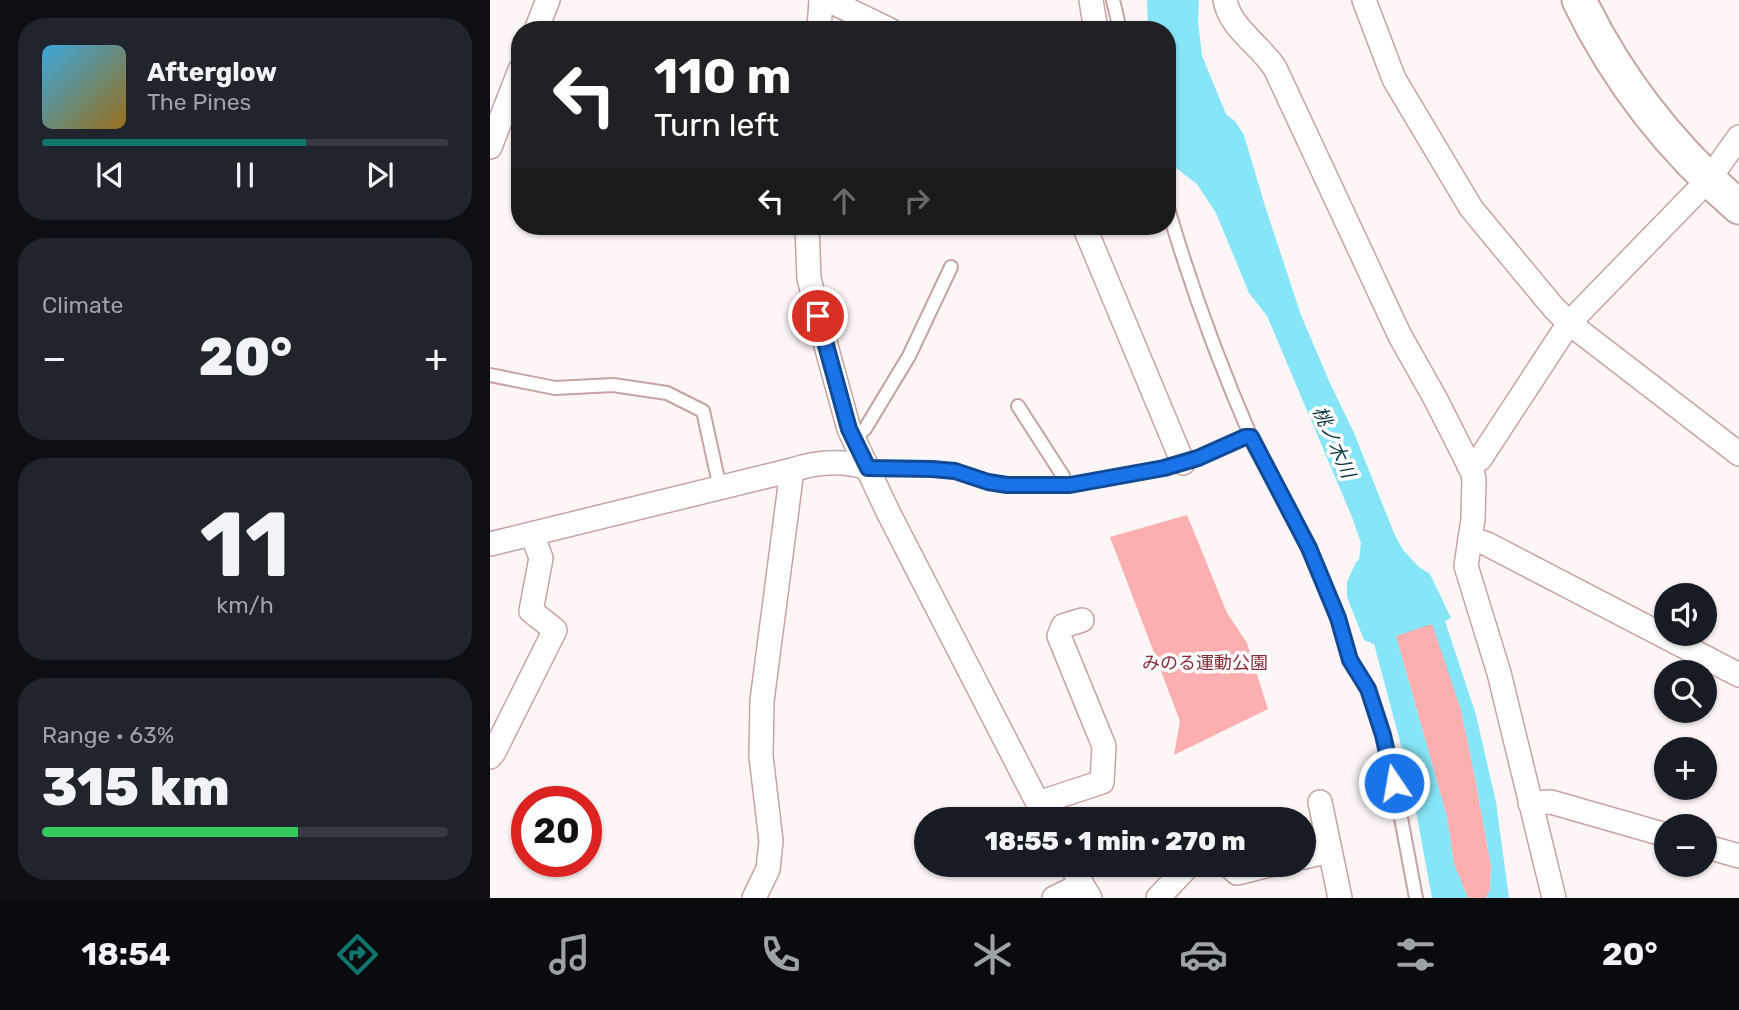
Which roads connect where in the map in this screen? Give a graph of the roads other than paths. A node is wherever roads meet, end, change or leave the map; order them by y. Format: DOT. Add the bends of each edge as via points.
graph roads {
  1 [pos="1091,0"];
  2 [pos="1114,0"];
  3 [pos="1225,0"];
  4 [pos="1364,0"];
  5 [pos="1579,0"];
  6 [pos="821,1"];
  7 [pos="541,2"];
  8 [pos="538,21"];
  9 [pos="820,21"];
  10 [pos="871,21"];
  11 [pos="1094,21"];
  12 [pos="1118,21"];
  13 [pos="511,93"];
  14 [pos="1739,137"];
  15 [pos="490,147"];
  16 [pos="1709,180"];
  17 [pos="1739,207"];
  18 [pos="807,235"];
  19 [pos="1088,235"];
  20 [pos="1176,235"];
  21 [pos="951,267"];
  22 [pos="1569,323"];
  23 [pos="490,375"];
  24 [pos="1018,406"];
  25 [pos="1251,437"];
  26 [pos="853,438"];
  27 [pos="1739,454"];
  28 [pos="1183,463"];
  29 [pos="1469,466"];
  30 [pos="868,468"];
  31 [pos="792,470"];
  32 [pos="1063,485"];
  33 [pos="720,488"];
  34 [pos="532,534"];
  35 [pos="1470,538"];
  36 [pos="490,544"];
  37 [pos="1082,620"];
  38 [pos="1739,675"];
  39 [pos="490,757"];
  40 [pos="1320,802"];
  41 [pos="1530,803"];
  42 [pos="1040,807"];
  43 [pos="1050,807"];
  44 [pos="1654,832"];
  45 [pos="1717,850"];
  46 [pos="1330,851"];
  47 [pos="1316,854"];
  48 [pos="1739,856"];
  49 [pos="1178,877"];
  50 [pos="1080,882"];
  51 [pos="754,898"];
  52 [pos="1054,898"];
  53 [pos="1158,898"];
  54 [pos="1340,898"];
  55 [pos="1416,898"];
  56 [pos="1554,898"];
  1 -- 11 [label="street"];
  2 -- 12 [label="lane"];
  3 -- 29 [label="street" via="1232,20 1275,68 1400,336"];
  4 -- 22 [label="street" via="1394,79 1471,208"];
  5 -- 16 [label="street" via="1644,105"];
  6 -- 9 [label="street"];
  6 -- 10 [label="street"];
  7 -- 8 [label="street"];
  13 -- 15 [label="street"];
  14 -- 16 [label="street"];
  16 -- 17 [label="street"];
  16 -- 22 [label="street"];
  18 -- 26 [label="street" via="809,278"];
  19 -- 28 [label="street"];
  20 -- 25 [label="lane"];
  21 -- 26 [label="lane" via="909,356 865,429"];
  22 -- 27 [label="street"];
  22 -- 29 [label="street" via="1480,459"];
  23 -- 33 [label="lane" via="555,388 613,385 667,393 704,411"];
  24 -- 32 [label="lane" via="1063,476"];
  25 -- 28 [label="lane"];
  25 -- 55 [label="lane" via="1309,548 1350,660 1368,689 1383,735"];
  26 -- 30 [label="street"];
  28 -- 32 [label="lane"];
  29 -- 35 [label="street" via="1474,479"];
  30 -- 31 [label="street" via="830,463"];
  30 -- 32 [label="lane" via="955,471 1007,485"];
  30 -- 42 [label="street"];
  31 -- 33 [label="street"];
  31 -- 51 [label="street" via="762,701 761,756 771,841 768,869"];
  33 -- 34 [label="street"];
  34 -- 36 [label="street"];
  34 -- 39 [label="street" via="541,558 531,611 555,630"];
  35 -- 38 [label="street"];
  35 -- 41 [label="street" via="1466,566 1499,673"];
  37 -- 43 [label="street" via="1063,626 1059,636 1104,746 1102,782"];
  40 -- 46 [label="street"];
  41 -- 44 [label="street" via="1551,802"];
  41 -- 56 [label="street"];
  45 -- 48 [label="street"];
  46 -- 47 [label="street"];
  46 -- 54 [label="street"];
  49 -- 53 [label="street"];
  50 -- 52 [label="street"];
}
